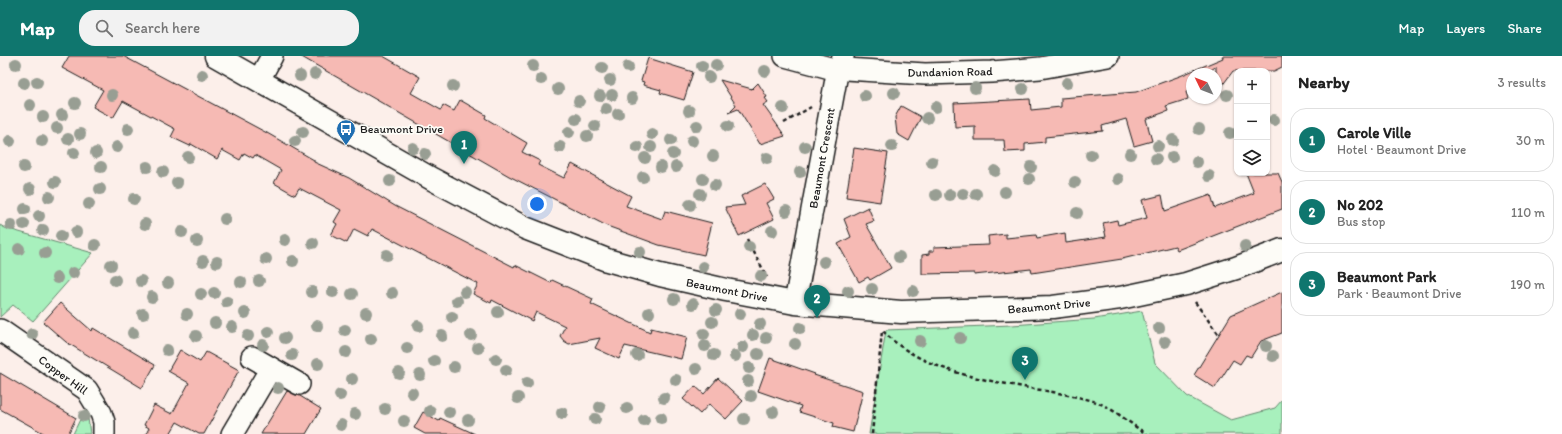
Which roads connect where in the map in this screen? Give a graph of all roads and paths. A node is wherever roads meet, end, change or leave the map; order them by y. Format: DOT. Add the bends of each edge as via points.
graph roads {
  1 [pos="216,56"];
  2 [pos="272,56"];
  3 [pos="785,56"];
  4 [pos="1108,56"];
  5 [pos="841,62"];
  6 [pos="259,80"];
  7 [pos="813,106"];
  8 [pos="784,123"];
  9 [pos="747,239"];
  10 [pos="1282,250"];
  11 [pos="769,281"];
  12 [pos="1194,301"];
  13 [pos="795,303"];
  14 [pos="882,325"];
  15 [pos="0,330"];
  16 [pos="882,330"];
  17 [pos="1219,335"];
  18 [pos="252,357"];
  19 [pos="271,368"];
  20 [pos="299,384"];
  21 [pos="104,434"];
  22 [pos="232,434"];
  23 [pos="872,434"];
  24 [pos="1147,434"];
  1 -- 6 [label="street, Beaumont Drive"];
  2 -- 6 [label="street"];
  3 -- 5 [label="street"];
  4 -- 5 [label="street, Dundanion Road" via="1040,68 925,74"];
  5 -- 13 [label="street, Beaumont Crescent"];
  6 -- 13 [label="street, Beaumont Drive" via="486,209 562,244 660,275"];
  7 -- 8 [label="path"];
  9 -- 11 [label="path"];
  10 -- 13 [label="street, Beaumont Drive" via="1191,283 1120,298 1062,306 986,311 901,312"];
  12 -- 17 [label="path"];
  14 -- 16 [label="path"];
  15 -- 21 [label="street, Copper Hill" via="87,390 101,413"];
  16 -- 23 [label="path"];
  16 -- 24 [label="path" via="903,349 934,364 989,381 1091,401 1113,410"];
  18 -- 19 [label="street"];
  19 -- 20 [label="street"];
  19 -- 22 [label="street"];
}
